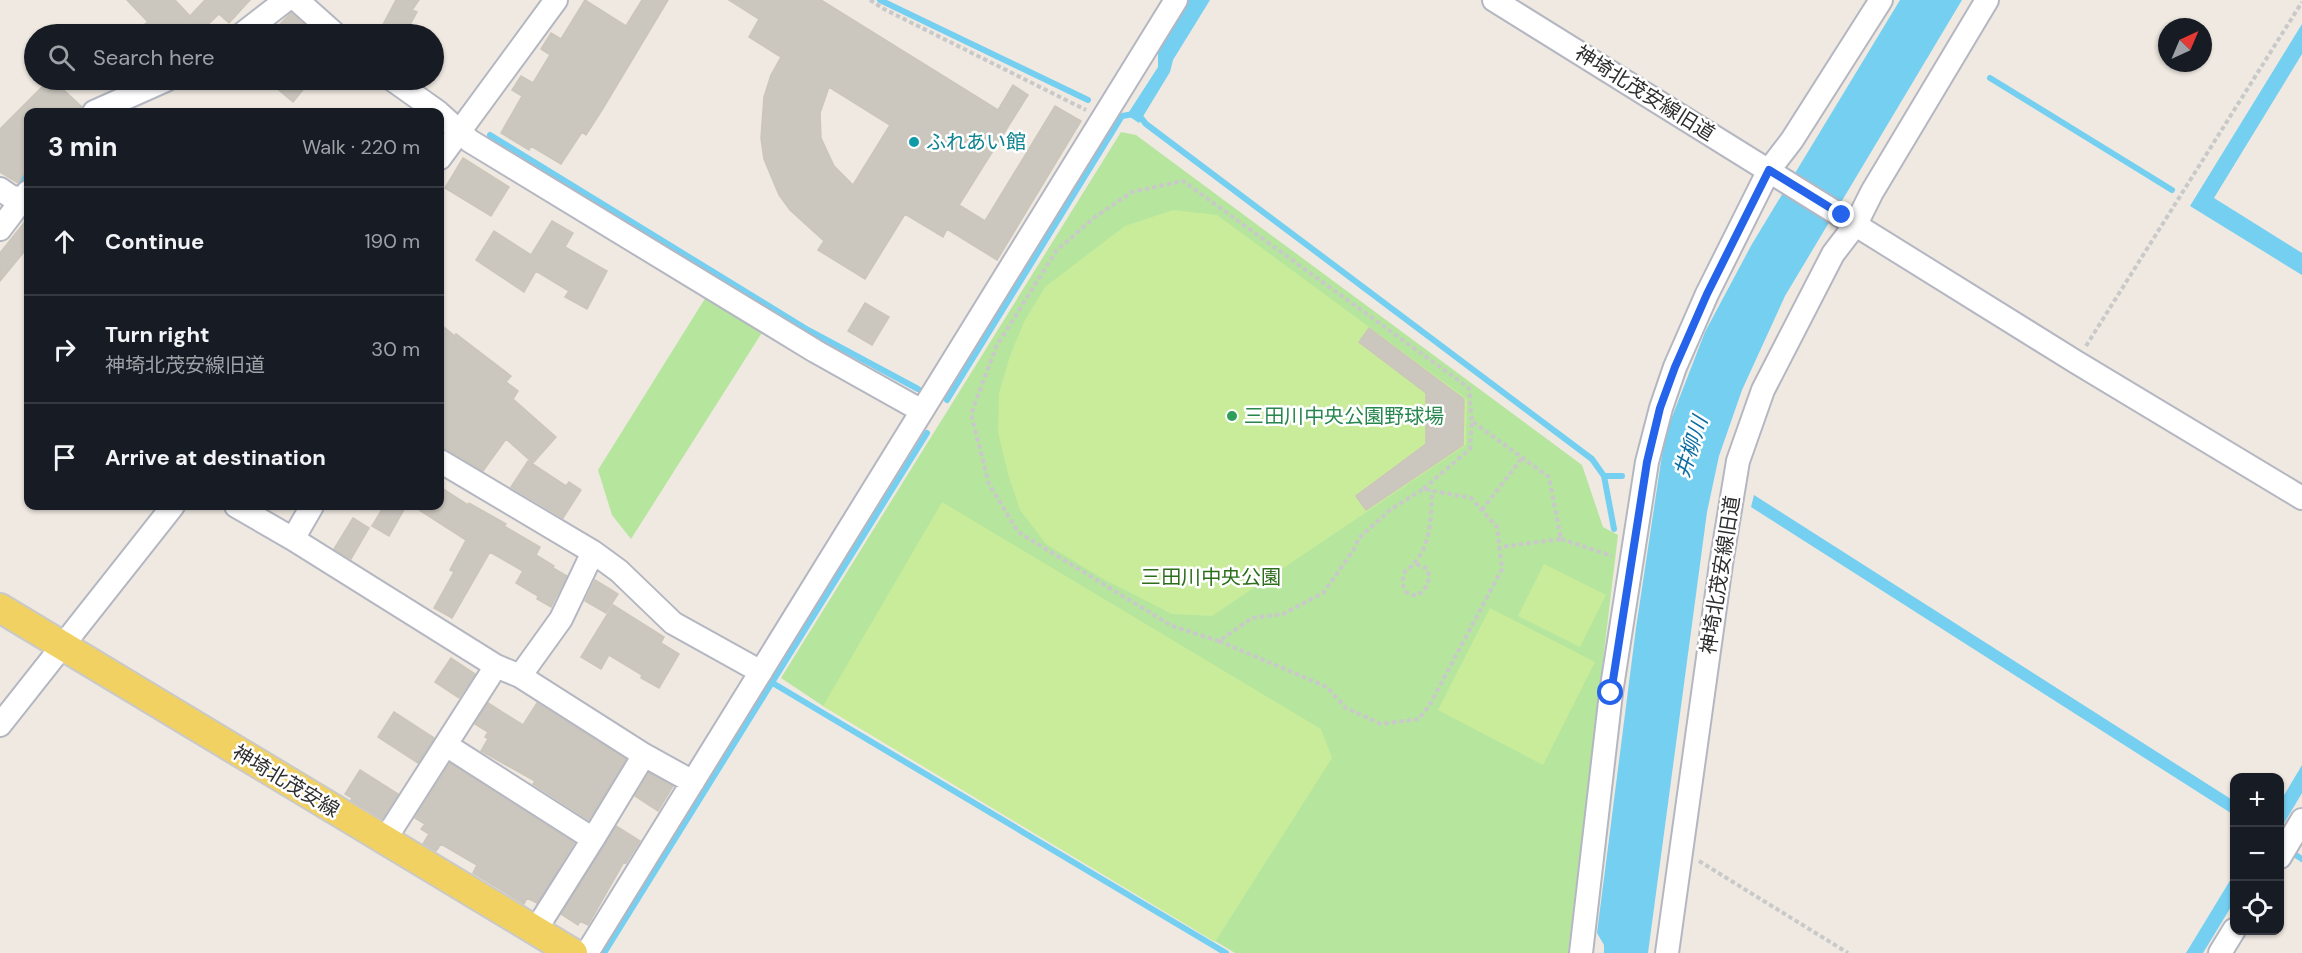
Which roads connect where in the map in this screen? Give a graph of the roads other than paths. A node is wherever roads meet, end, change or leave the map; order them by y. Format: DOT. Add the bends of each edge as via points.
graph roads {
  1 [pos="286,0"];
  2 [pos="297,0"];
  3 [pos="556,0"];
  4 [pos="1176,0"];
  5 [pos="1494,0"];
  6 [pos="1881,0"];
  7 [pos="1987,0"];
  8 [pos="255,24"];
  9 [pos="324,24"];
  10 [pos="144,90"];
  11 [pos="407,90"];
  12 [pos="103,108"];
  13 [pos="432,108"];
  14 [pos="444,118"];
  15 [pos="459,131"];
  16 [pos="444,152"];
  17 [pos="1776,174"];
  18 [pos="18,196"];
  19 [pos="1849,220"];
  20 [pos="0,229"];
  21 [pos="922,411"];
  22 [pos="444,462"];
  23 [pos="2302,498"];
  24 [pos="170,510"];
  25 [pos="243,510"];
  26 [pos="310,510"];
  27 [pos="293,539"];
  28 [pos="593,552"];
  29 [pos="0,608"];
  30 [pos="62,646"];
  31 [pos="496,666"];
  32 [pos="761,672"];
  33 [pos="520,676"];
  34 [pos="0,725"];
  35 [pos="446,745"];
  36 [pos="644,755"];
  37 [pos="693,782"];
  38 [pos="2302,820"];
  39 [pos="593,839"];
  40 [pos="384,841"];
  41 [pos="2284,850"];
  42 [pos="535,931"];
  43 [pos="2232,935"];
  44 [pos="573,953"];
  45 [pos="587,953"];
  46 [pos="1581,953"];
  47 [pos="1667,953"];
  48 [pos="2220,953"];
  1 -- 8 [label="street"];
  2 -- 9 [label="street"];
  3 -- 15 [label="street"];
  4 -- 21 [label="street"];
  5 -- 17 [label="street, 神埼北茂安線旧道"];
  6 -- 17 [label="street" via="1792,140"];
  7 -- 19 [label="street, 神埼北茂安線旧道" via="1872,192"];
  10 -- 12 [label="street"];
  11 -- 13 [label="street"];
  14 -- 15 [label="street"];
  15 -- 16 [label="street"];
  15 -- 21 [label="street" via="815,351"];
  17 -- 19 [label="street, 神埼北茂安線旧道"];
  17 -- 46 [label="street" via="1707,294 1660,408 1647,462 1611,693"];
  18 -- 20 [label="street"];
  19 -- 23 [label="street"];
  19 -- 47 [label="street, 神埼北茂安線旧道" via="1763,390 1738,461"];
  21 -- 32 [label="street"];
  22 -- 28 [label="street"];
  24 -- 30 [label="street"];
  25 -- 27 [label="street"];
  26 -- 27 [label="street"];
  27 -- 31 [label="street"];
  28 -- 32 [label="street" via="619,571 673,623"];
  28 -- 33 [label="street" via="561,620"];
  29 -- 30 [label="main road, 神埼北茂安線"];
  30 -- 34 [label="street"];
  30 -- 40 [label="main road, 神埼北茂安線"];
  31 -- 33 [label="street"];
  31 -- 35 [label="street"];
  32 -- 37 [label="street"];
  33 -- 36 [label="street"];
  35 -- 39 [label="street"];
  35 -- 40 [label="street"];
  36 -- 37 [label="street"];
  36 -- 39 [label="street"];
  37 -- 45 [label="street"];
  38 -- 41 [label="street"];
  39 -- 42 [label="street"];
  40 -- 42 [label="main road, 神埼北茂安線"];
  42 -- 44 [label="main road, 神埼北茂安線"];
  43 -- 48 [label="street"];
}
